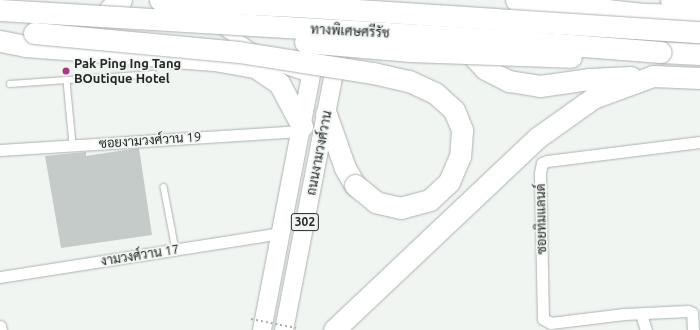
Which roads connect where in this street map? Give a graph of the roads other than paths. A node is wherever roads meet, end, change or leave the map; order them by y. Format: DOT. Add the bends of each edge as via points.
graph roads {
  1 [pos="160,0"];
  2 [pos="220,0"];
  3 [pos="325,0"];
  4 [pos="516,0"];
  5 [pos="671,0"];
  6 [pos="0,3"];
  7 [pos="116,4"];
  8 [pos="700,6"];
  9 [pos="185,7"];
  10 [pos="347,8"];
  11 [pos="0,10"];
  12 [pos="700,15"];
  13 [pos="700,32"];
  14 [pos="0,34"];
  15 [pos="0,41"];
  16 [pos="661,52"];
  17 [pos="700,54"];
  18 [pos="154,74"];
  19 [pos="654,76"];
  20 [pos="312,77"];
  21 [pos="700,78"];
  22 [pos="67,81"];
  23 [pos="10,84"];
  24 [pos="326,114"];
  25 [pos="301,129"];
  26 [pos="700,142"];
  27 [pos="73,145"];
  28 [pos="0,150"];
  29 [pos="164,187"];
  30 [pos="281,233"];
  31 [pos="176,250"];
  32 [pos="0,277"];
  33 [pos="641,314"];
  34 [pos="256,324"];
  35 [pos="0,326"];
  36 [pos="564,326"];
  37 [pos="290,329"];
  38 [pos="1,330"];
  39 [pos="334,330"];
  40 [pos="646,330"];
  41 [pos="693,330"];
  1 -- 13 [label="highway, ทางพิเศษศรีรัช, bridge"];
  2 -- 16 [label="highway, bridge" via="236,16 274,34 304,42 507,57 601,57"];
  3 -- 20 [label="main road, ถนนงามวงศ์วาน / 302"];
  4 -- 12 [label="highway" via="621,11"];
  5 -- 8 [label="highway"];
  6 -- 7 [label="street"];
  7 -- 9 [label="street"];
  9 -- 20 [label="street" via="221,27 274,64"];
  10 -- 19 [label="highway" via="373,3 422,5 437,14 485,69 509,81 540,86 589,79"];
  10 -- 24 [label="main road, ถนนงามวงศ์วาน / 302"];
  11 -- 16 [label="highway, ทางพิเศษศรีรัช, bridge" via="507,40"];
  14 -- 24 [label="highway, bridge" via="34,33 239,52 409,81 435,93 454,110 462,130 460,156 450,182 430,200 401,208 376,202 355,185 345,168"];
  15 -- 25 [label="highway" via="25,46 214,60 255,67 279,83"];
  16 -- 17 [label="highway, ทางพิเศษศรีรัช"];
  18 -- 22 [label="lane"];
  19 -- 21 [label="highway"];
  19 -- 39 [label="highway" via="594,98 538,138"];
  20 -- 25 [label="main road, ถนนงามวงศ์วาน / 302"];
  22 -- 23 [label="lane"];
  22 -- 27 [label="lane"];
  24 -- 37 [label="main road, ถนนงามวงศ์วาน / 302"];
  25 -- 27 [label="street, ซอยงามวงศ์วาน 19"];
  25 -- 30 [label="main road, ถนนงามวงศ์วาน / 302"];
  26 -- 36 [label="street, ซอยทิมแลนด์" via="542,163 543,319"];
  27 -- 28 [label="street, ซอยงามวงศ์วาน 19"];
  29 -- 31 [label="lane"];
  30 -- 31 [label="street, งามวงศ์วาน 17"];
  30 -- 34 [label="main road, ถนนงามวงศ์วาน / 302"];
  31 -- 32 [label="street, งามวงศ์วาน 17"];
  33 -- 36 [label="street, ซอยทิมแลนด์" via="624,314"];
  33 -- 40 [label="street"];
  33 -- 41 [label="street, ซอยทิมแลนด์" via="688,311 692,313"];
  35 -- 38 [label="street"];
}
